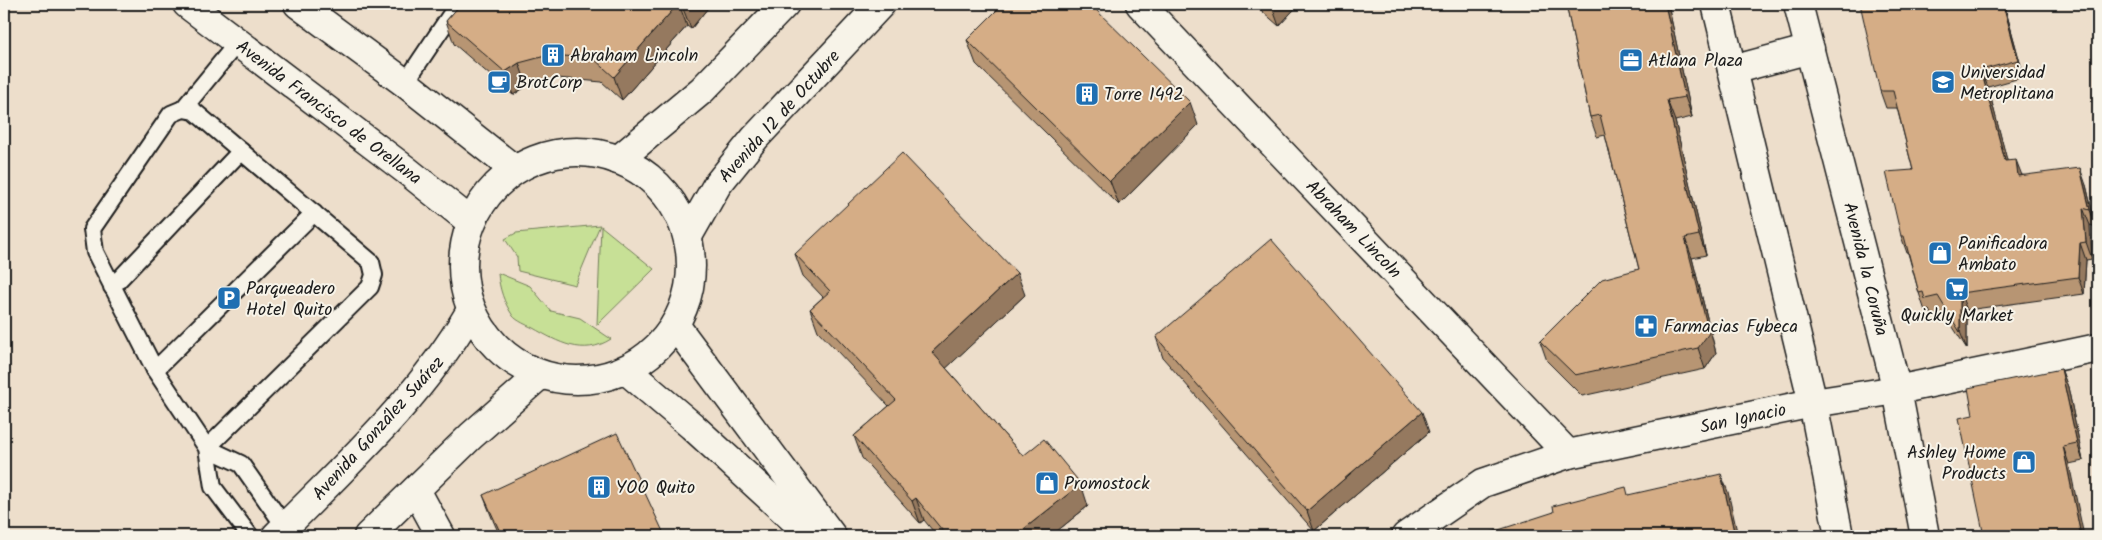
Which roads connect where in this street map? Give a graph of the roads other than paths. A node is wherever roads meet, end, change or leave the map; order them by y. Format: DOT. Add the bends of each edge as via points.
graph roads {
  1 [pos="187,4"];
  2 [pos="298,4"];
  3 [pos="458,4"];
  4 [pos="785,4"];
  5 [pos="880,4"];
  6 [pos="1140,4"];
  7 [pos="1716,4"];
  8 [pos="1798,4"];
  9 [pos="237,43"];
  10 [pos="1810,49"];
  11 [pos="1732,70"];
  12 [pos="405,83"];
  13 [pos="183,109"];
  14 [pos="241,151"];
  15 [pos="618,160"];
  16 [pos="515,170"];
  17 [pos="314,213"];
  18 [pos="471,222"];
  19 [pos="688,236"];
  20 [pos="112,287"];
  21 [pos="470,312"];
  22 [pos="675,325"];
  23 [pos="2098,348"];
  24 [pos="155,370"];
  25 [pos="626,370"];
  26 [pos="540,375"];
  27 [pos="1897,390"];
  28 [pos="1813,403"];
  29 [pos="207,448"];
  30 [pos="1568,454"];
  31 [pos="416,490"];
  32 [pos="281,532"];
  33 [pos="250,536"];
  34 [pos="368,536"];
  35 [pos="440,536"];
  36 [pos="812,536"];
  37 [pos="832,536"];
  38 [pos="1406,536"];
  39 [pos="1840,536"];
  40 [pos="1925,536"];
  1 -- 9 [label="main road, Avenida Francisco de Orellana"];
  2 -- 12 [label="main road"];
  3 -- 12 [label="lane"];
  4 -- 15 [label="main road" via="702,90"];
  5 -- 19 [label="main road, Avenida 12 de Octubre" via="755,138 717,185"];
  6 -- 30 [label="main road, Abraham Lincoln"];
  7 -- 11 [label="main road"];
  8 -- 10 [label="main road, Avenida la Coruña"];
  9 -- 13 [label="lane"];
  9 -- 18 [label="main road, Avenida Francisco de Orellana"];
  10 -- 11 [label="main road"];
  10 -- 27 [label="main road, Avenida la Coruña"];
  11 -- 28 [label="main road"];
  12 -- 16 [label="main road"];
  13 -- 14 [label="lane" via="194,111"];
  13 -- 20 [label="lane" via="171,114 92,229 95,252"];
  14 -- 17 [label="lane"];
  14 -- 20 [label="lane"];
  15 -- 16 [label="main road" via="583,152 548,156"];
  15 -- 19 [label="main road" via="638,169 664,193 680,216"];
  16 -- 18 [label="main road" via="482,201"];
  17 -- 24 [label="lane"];
  17 -- 29 [label="lane" via="371,262 374,276 370,288"];
  18 -- 21 [label="main road" via="461,267 463,290"];
  19 -- 22 [label="main road" via="692,258 691,282 686,304"];
  20 -- 24 [label="lane"];
  21 -- 26 [label="main road" via="487,339 511,361"];
  21 -- 32 [label="main road, Avenida González Suárez" via="449,349 421,385"];
  22 -- 25 [label="main road" via="662,343"];
  22 -- 37 [label="main road"];
  23 -- 27 [label="main road, San Ignacio"];
  24 -- 29 [label="lane"];
  25 -- 26 [label="main road" via="598,379 569,381"];
  25 -- 36 [label="main road"];
  26 -- 31 [label="main road" via="470,436"];
  27 -- 28 [label="main road, San Ignacio"];
  27 -- 40 [label="main road, Avenida la Coruña"];
  28 -- 30 [label="main road, San Ignacio"];
  28 -- 39 [label="main road"];
  29 -- 32 [label="lane" via="241,464"];
  29 -- 33 [label="lane" via="213,487"];
  30 -- 38 [label="main road, San Ignacio" via="1483,482"];
  31 -- 34 [label="main road"];
  31 -- 35 [label="main road"];
}
